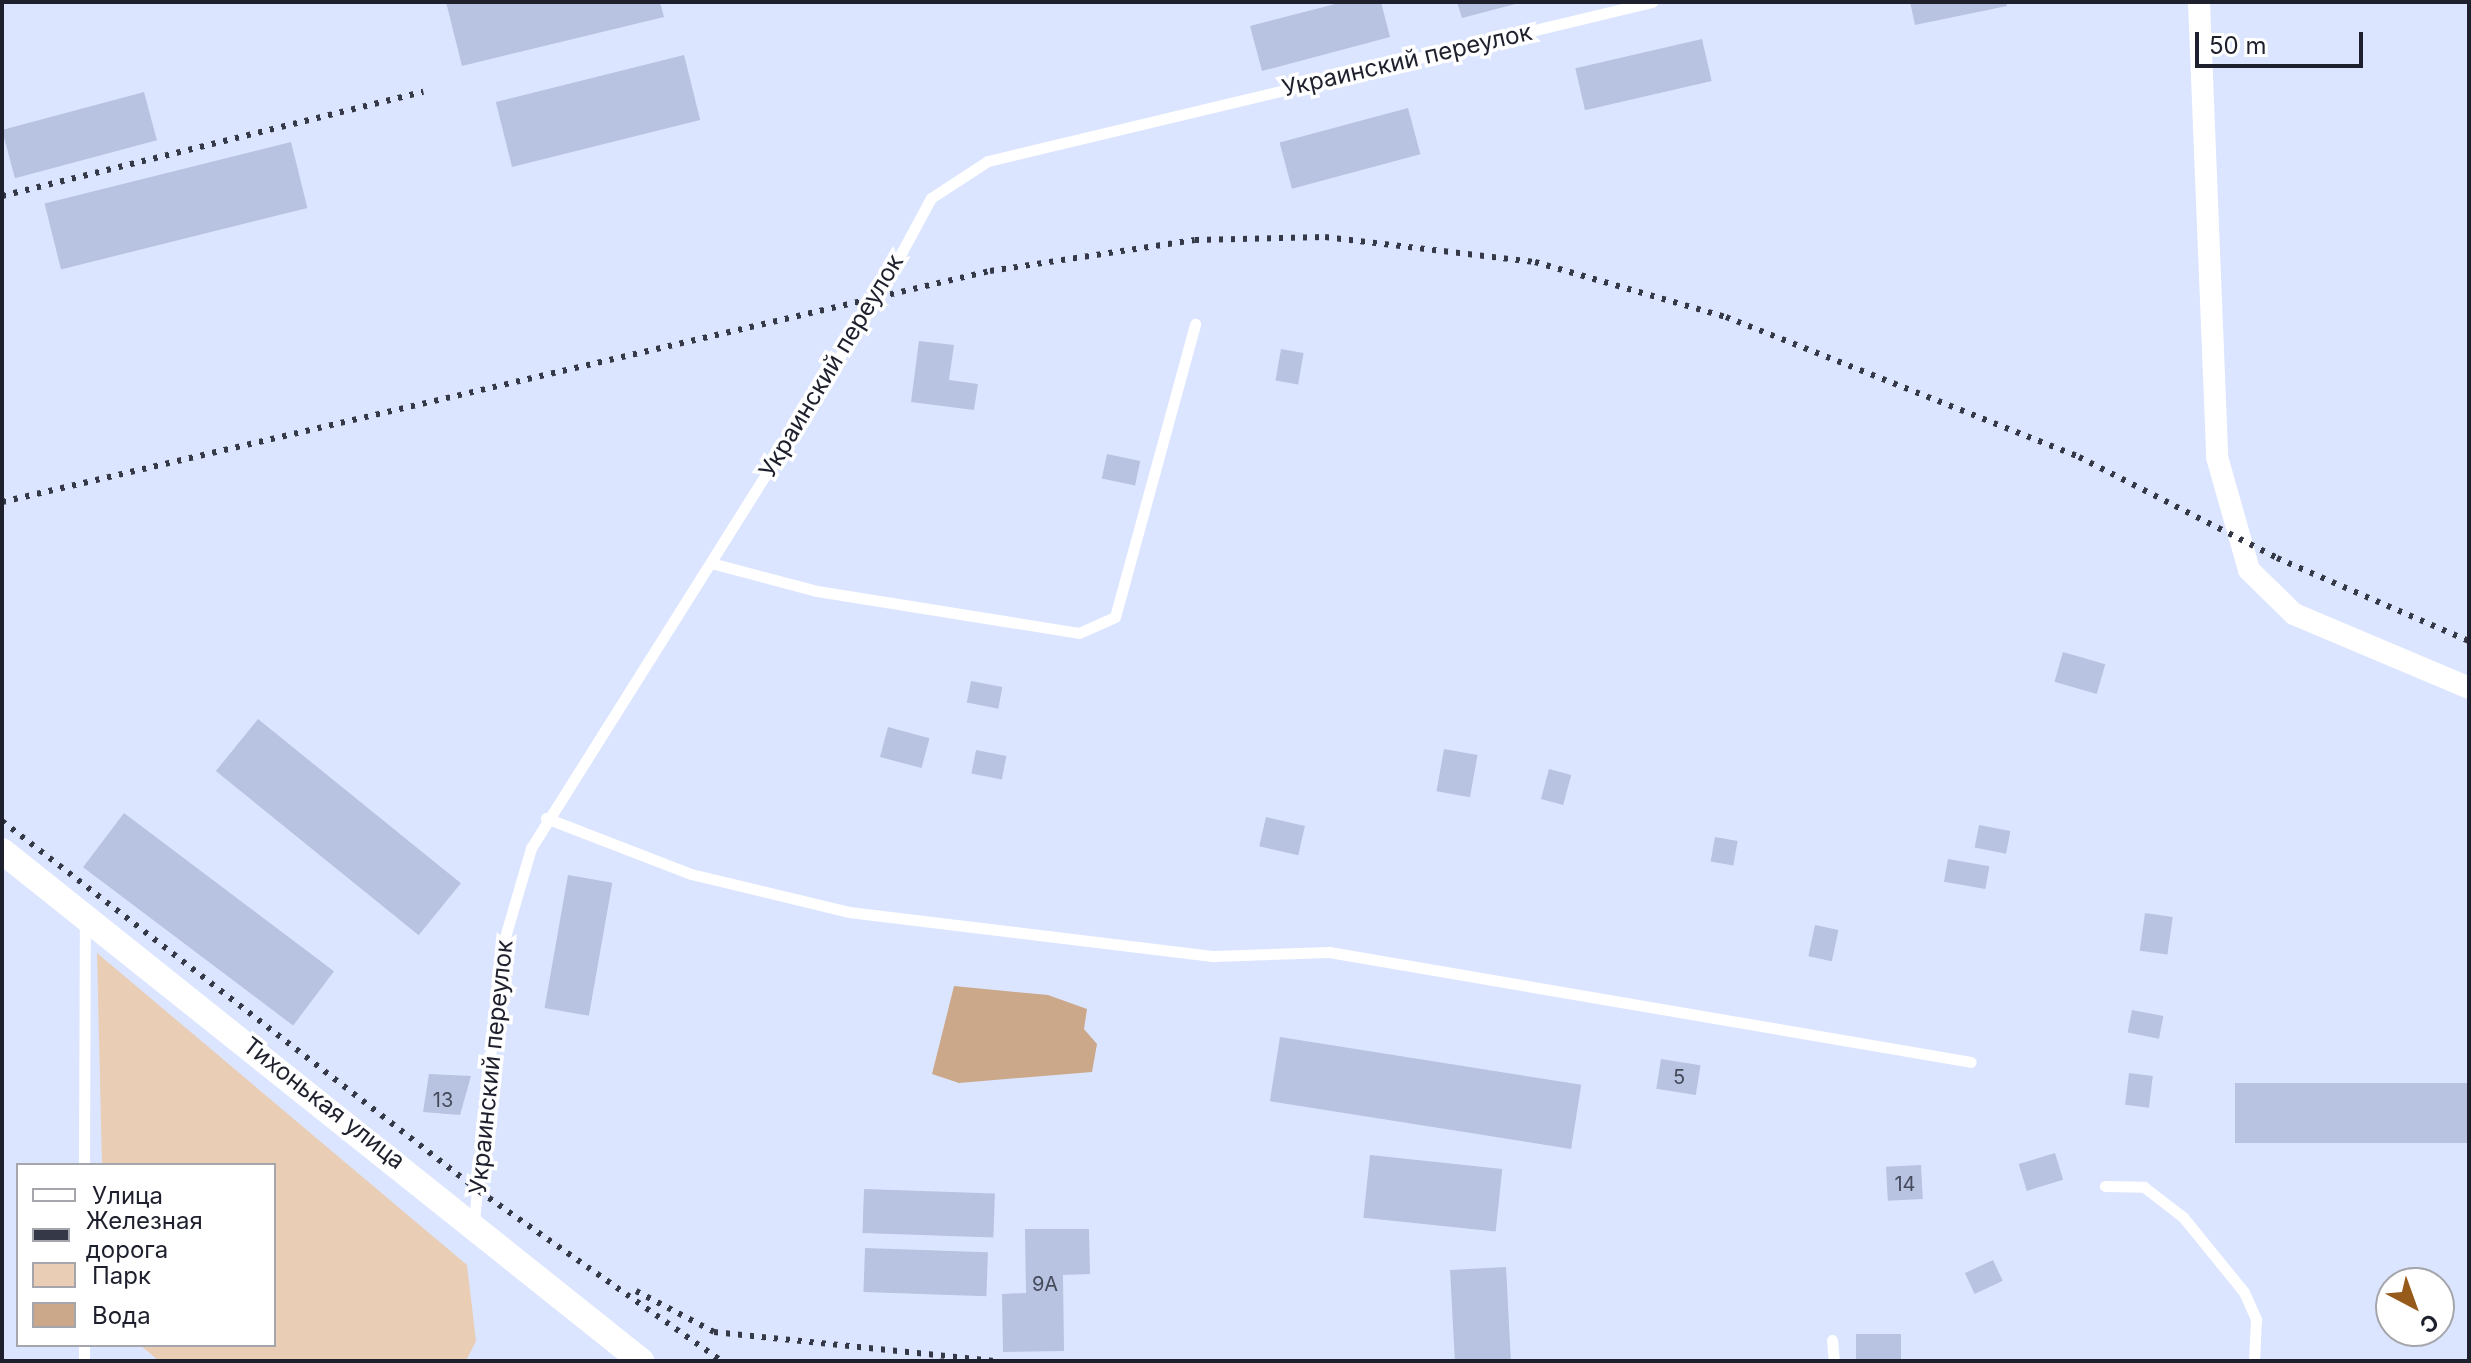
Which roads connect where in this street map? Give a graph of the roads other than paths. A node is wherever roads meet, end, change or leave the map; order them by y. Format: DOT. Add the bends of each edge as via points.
graph roads {
  1 [pos="1652,2"];
  2 [pos="2199,2"];
  3 [pos="1195,324"];
  4 [pos="711,563"];
  5 [pos="2469,688"];
  6 [pos="546,818"];
  7 [pos="2,851"];
  8 [pos="85,914"];
  9 [pos="1971,1062"];
  10 [pos="84,1163"];
  11 [pos="2105,1186"];
  12 [pos="474,1221"];
  13 [pos="1832,1340"];
  14 [pos="641,1361"];
  15 [pos="1834,1361"];
  16 [pos="2254,1361"];
  1 -- 4 [label="lane, Украинский переулок" via="988,161 946,182 923,209 878,296"];
  2 -- 5 [label="street" via="2217,457 2249,570 2294,614"];
  3 -- 4 [label="lane" via="1115,617 1079,633 817,591"];
  4 -- 6 [label="lane, Украинский переулок"];
  6 -- 9 [label="lane" via="691,874 849,912 1214,956 1329,952"];
  6 -- 12 [label="lane, Украинский переулок" via="519,877 500,954"];
  7 -- 8 [label="street, Тихонькая улица"];
  8 -- 10 [label="lane"];
  8 -- 12 [label="street, Тихонькая улица"];
  11 -- 16 [label="lane" via="2144,1187 2183,1217 2244,1292 2256,1319"];
  12 -- 14 [label="street, Тихонькая улица"];
  13 -- 15 [label="lane"];
}
